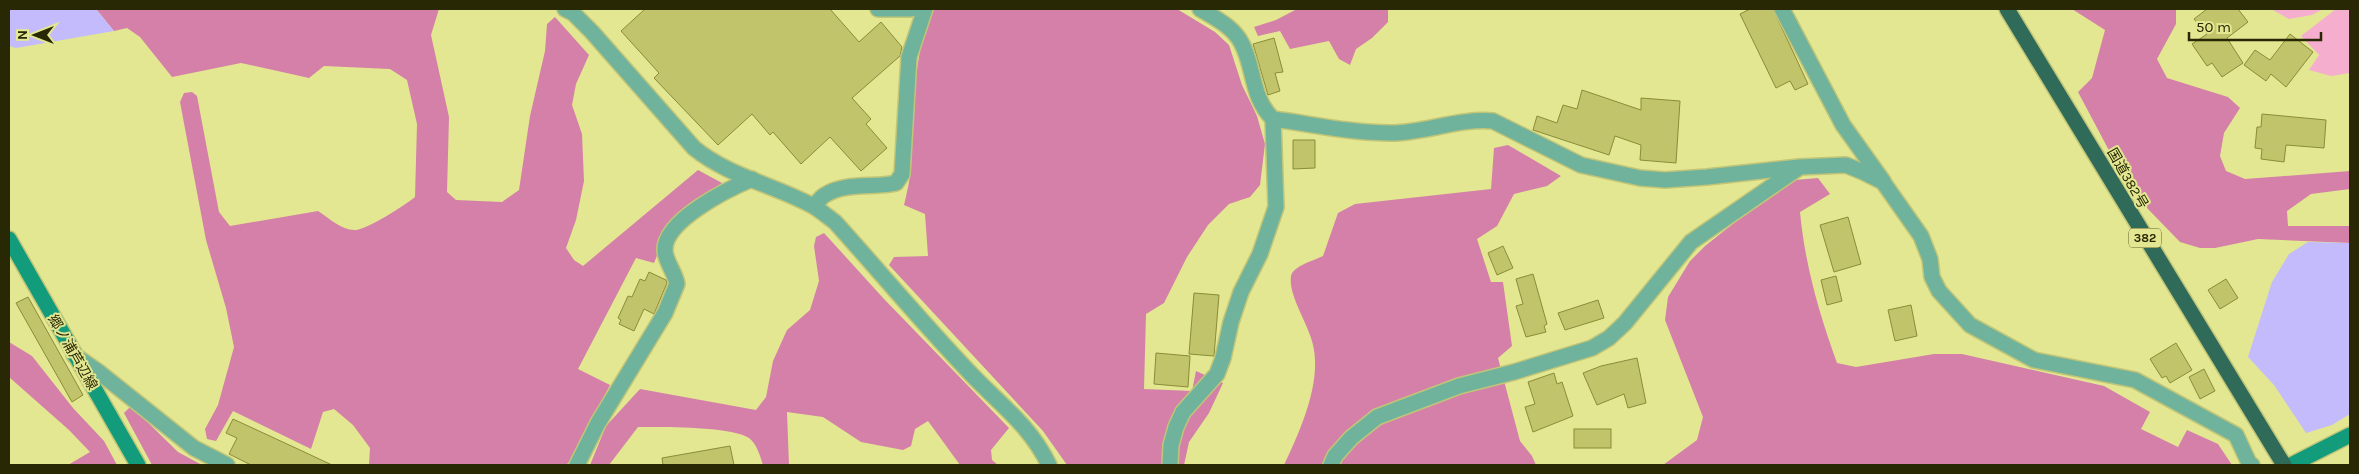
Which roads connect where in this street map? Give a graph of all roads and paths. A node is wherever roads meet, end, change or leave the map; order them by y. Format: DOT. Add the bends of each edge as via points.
graph roads {
  1 [pos="565,9"];
  2 [pos="878,9"];
  3 [pos="912,9"];
  4 [pos="924,9"];
  5 [pos="1200,9"];
  6 [pos="1782,9"];
  7 [pos="2007,9"];
  8 [pos="1273,119"];
  9 [pos="1799,167"];
  10 [pos="752,179"];
  11 [pos="1884,182"];
  12 [pos="814,206"];
  13 [pos="9,239"];
  14 [pos="74,355"];
  15 [pos="2350,435"];
  16 [pos="138,465"];
  17 [pos="227,465"];
  18 [pos="577,465"];
  19 [pos="1049,465"];
  20 [pos="1170,465"];
  21 [pos="1332,465"];
  22 [pos="2252,465"];
  23 [pos="2284,465"];
  24 [pos="2291,465"];
  1 -- 10 [label="street" via="592,32 694,148 722,167"];
  2 -- 3 [label="street"];
  4 -- 12 [label="street" via="909,57 902,174 896,183 848,188 825,195"];
  5 -- 8 [label="street" via="1232,30 1242,43 1258,99"];
  6 -- 11 [label="street" via="1843,124"];
  7 -- 23 [label="highway, 国道382号 / 382" via="2064,98"];
  8 -- 9 [label="street" via="1392,133 1477,120 1493,121 1581,165 1640,178 1706,178"];
  8 -- 20 [label="street" via="1276,207 1260,254 1241,292 1217,374 1184,412 1176,427 1170,445"];
  9 -- 11 [label="street" via="1846,165"];
  9 -- 21 [label="street" via="1691,242 1609,338 1592,348 1459,386 1377,417 1351,438 1335,456"];
  10 -- 12 [label="street"];
  10 -- 18 [label="street" via="717,195 678,224 670,236 665,249 677,284 665,313 598,423"];
  11 -- 22 [label="street" via="1921,236 1939,291 1970,324 2034,360 2135,380 2236,435"];
  12 -- 19 [label="street" via="835,222 972,376 1025,427"];
  13 -- 14 [label="main road, 郷ノ浦芦辺線"];
  14 -- 16 [label="main road, 郷ノ浦芦辺線"];
  14 -- 17 [label="street" via="194,448"];
  15 -- 24 [label="main road"];
}
